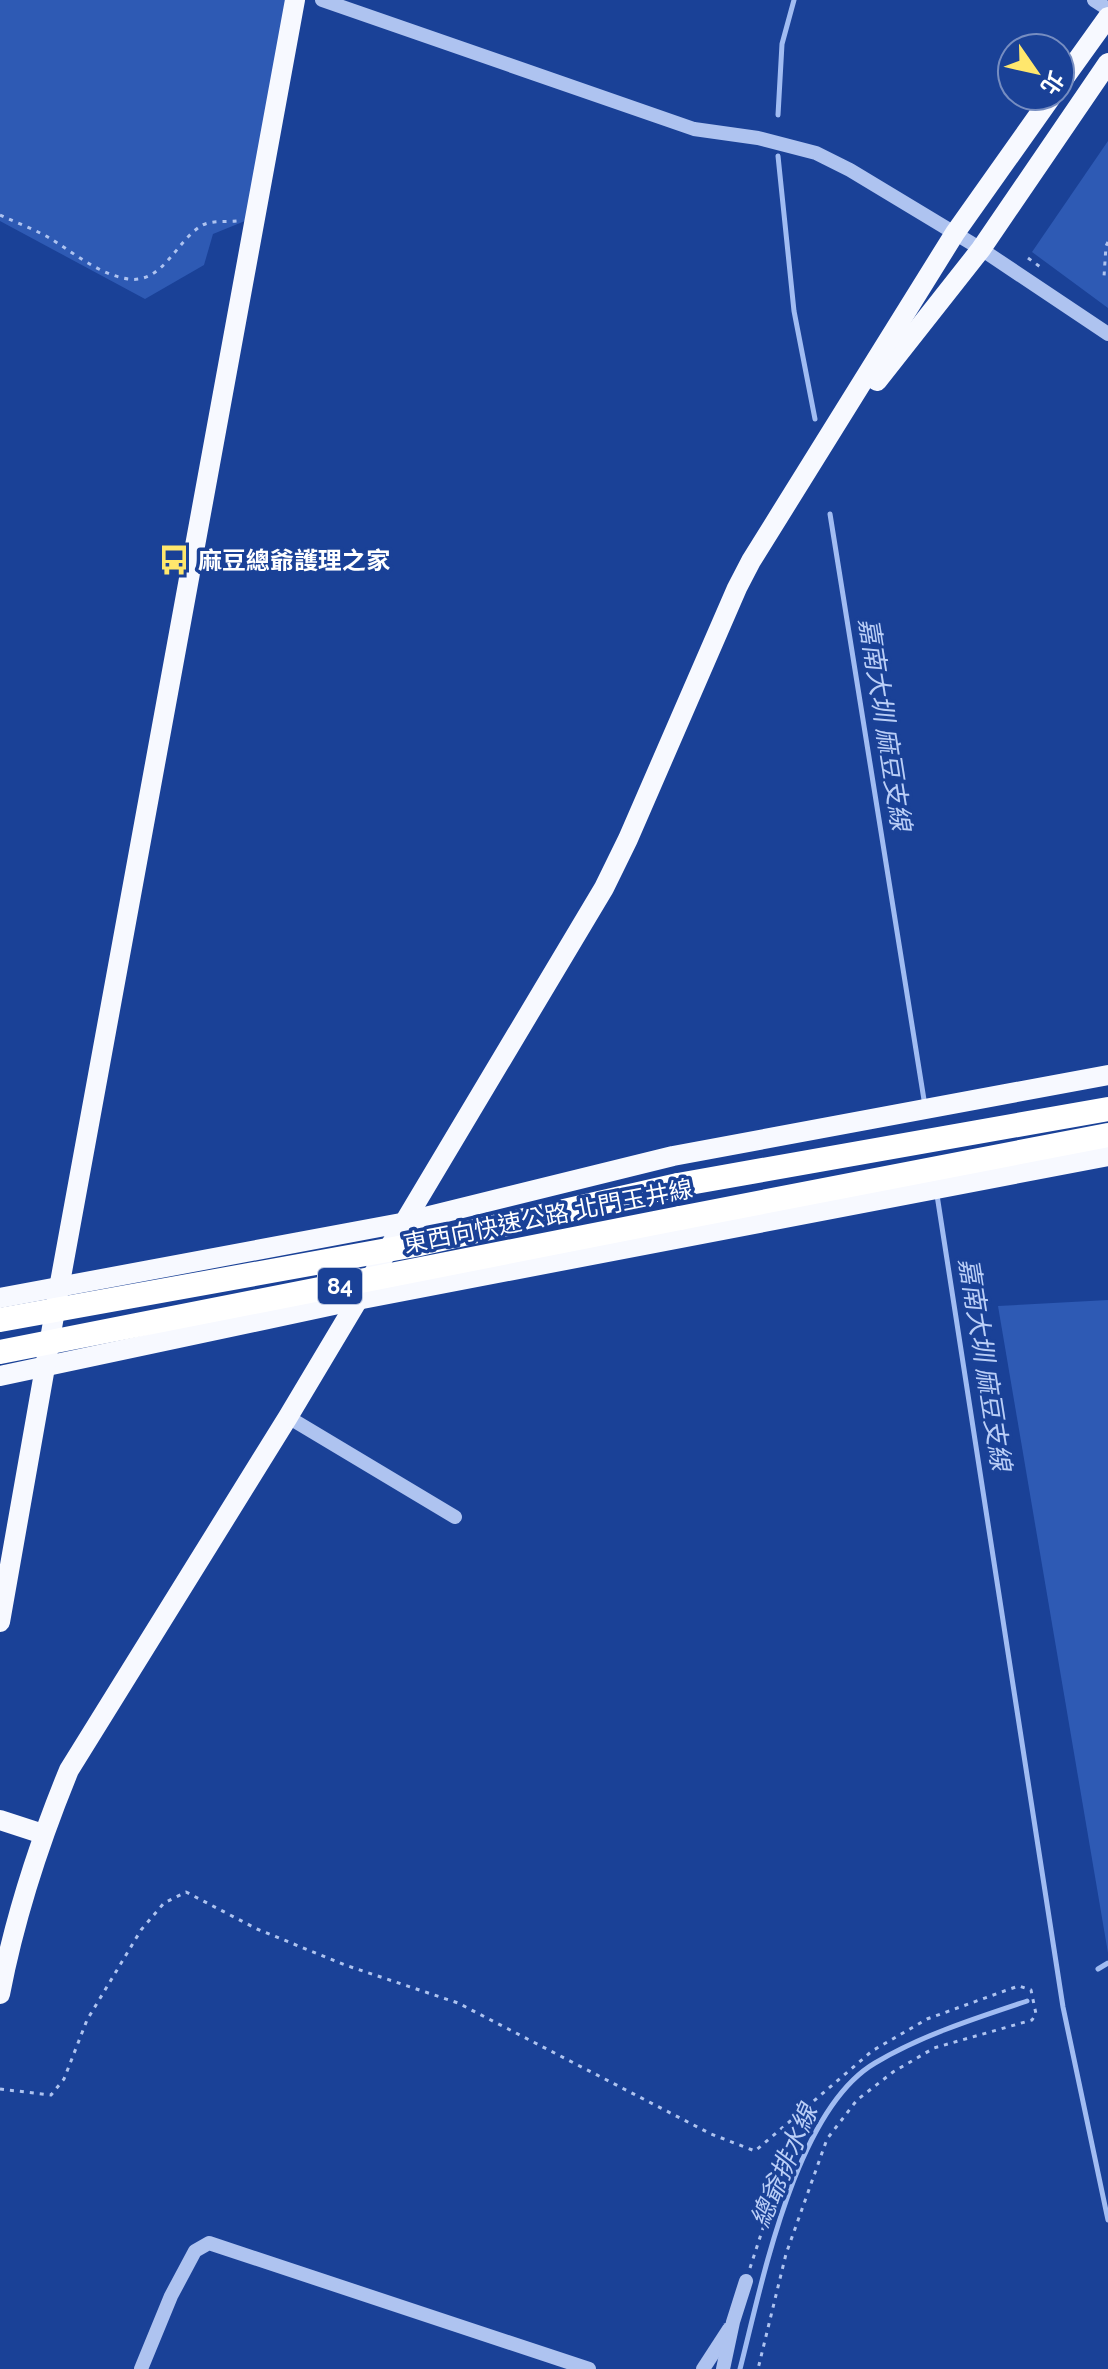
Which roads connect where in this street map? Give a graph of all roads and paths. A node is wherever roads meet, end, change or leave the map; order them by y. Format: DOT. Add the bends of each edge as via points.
graph roads {
  1 [pos="295,0"];
  2 [pos="322,0"];
  3 [pos="1094,0"];
  4 [pos="1108,9"];
  5 [pos="1108,17"];
  6 [pos="1076,62"];
  7 [pos="1108,63"];
  8 [pos="1041,112"];
  9 [pos="0,215"];
  10 [pos="253,221"];
  11 [pos="955,233"];
  12 [pos="1108,242"];
  13 [pos="981,249"];
  14 [pos="1108,279"];
  15 [pos="1108,334"];
  16 [pos="818,457"];
  17 [pos="1108,1075"];
  18 [pos="1108,1109"];
  19 [pos="1108,1135"];
  20 [pos="1108,1156"];
  21 [pos="401,1223"];
  22 [pos="59,1288"];
  23 [pos="0,1298"];
  24 [pos="357,1300"];
  25 [pos="0,1320"];
  26 [pos="0,1352"];
  27 [pos="45,1368"];
  28 [pos="0,1376"];
  29 [pos="288,1417"];
  30 [pos="455,1517"];
  31 [pos="0,1622"];
  32 [pos="0,1820"];
  33 [pos="43,1834"];
  34 [pos="0,1994"];
  35 [pos="0,2089"];
  36 [pos="808,2106"];
  37 [pos="746,2281"];
  38 [pos="733,2322"];
  39 [pos="141,2369"];
  40 [pos="589,2369"];
  41 [pos="703,2369"];
  42 [pos="723,2369"];
  43 [pos="758,2369"];
  1 -- 10 [label="main road"];
  2 -- 11 [label="street" via="694,129 816,153"];
  3 -- 4 [label="street"];
  5 -- 6 [label="main road"];
  7 -- 13 [label="main road"];
  8 -- 11 [label="main road"];
  9 -- 10 [label="path" via="88,264 143,280 203,224"];
  10 -- 22 [label="main road"];
  11 -- 13 [label="street"];
  11 -- 16 [label="main road"];
  12 -- 14 [label="path"];
  13 -- 15 [label="street"];
  13 -- 16 [label="main road"];
  16 -- 21 [label="main road" via="737,588 604,888"];
  17 -- 21 [label="main road" via="673,1156"];
  18 -- 25 [label="highway, 東西向快速公路 北門玉井線 / 84, bridge" via="678,1185 415,1245"];
  19 -- 26 [label="highway, 東西向快速公路 北門玉井線 / 84, bridge"];
  20 -- 24 [label="main road"];
  21 -- 22 [label="main road"];
  21 -- 24 [label="main road"];
  22 -- 23 [label="main road"];
  22 -- 27 [label="main road"];
  24 -- 27 [label="main road"];
  24 -- 29 [label="main road"];
  27 -- 28 [label="main road"];
  27 -- 31 [label="main road"];
  29 -- 30 [label="street"];
  29 -- 33 [label="main road" via="69,1770"];
  32 -- 33 [label="main road"];
  33 -- 34 [label="main road" via="12,1933"];
  35 -- 36 [label="path" via="51,2095 64,2079 87,2020 141,1930 164,1903 186,1892 257,1929 458,2003 711,2134 755,2151"];
  36 -- 37 [label="path"];
  36 -- 43 [label="path" via="872,2051 927,2019 1019,1986 1031,1990 1036,2014 1032,2020 934,2048 906,2064 857,2100 827,2139 786,2254"];
  37 -- 38 [label="street"];
  38 -- 41 [label="street"];
  38 -- 42 [label="street"];
  39 -- 40 [label="street" via="195,2251 209,2243"];
}
